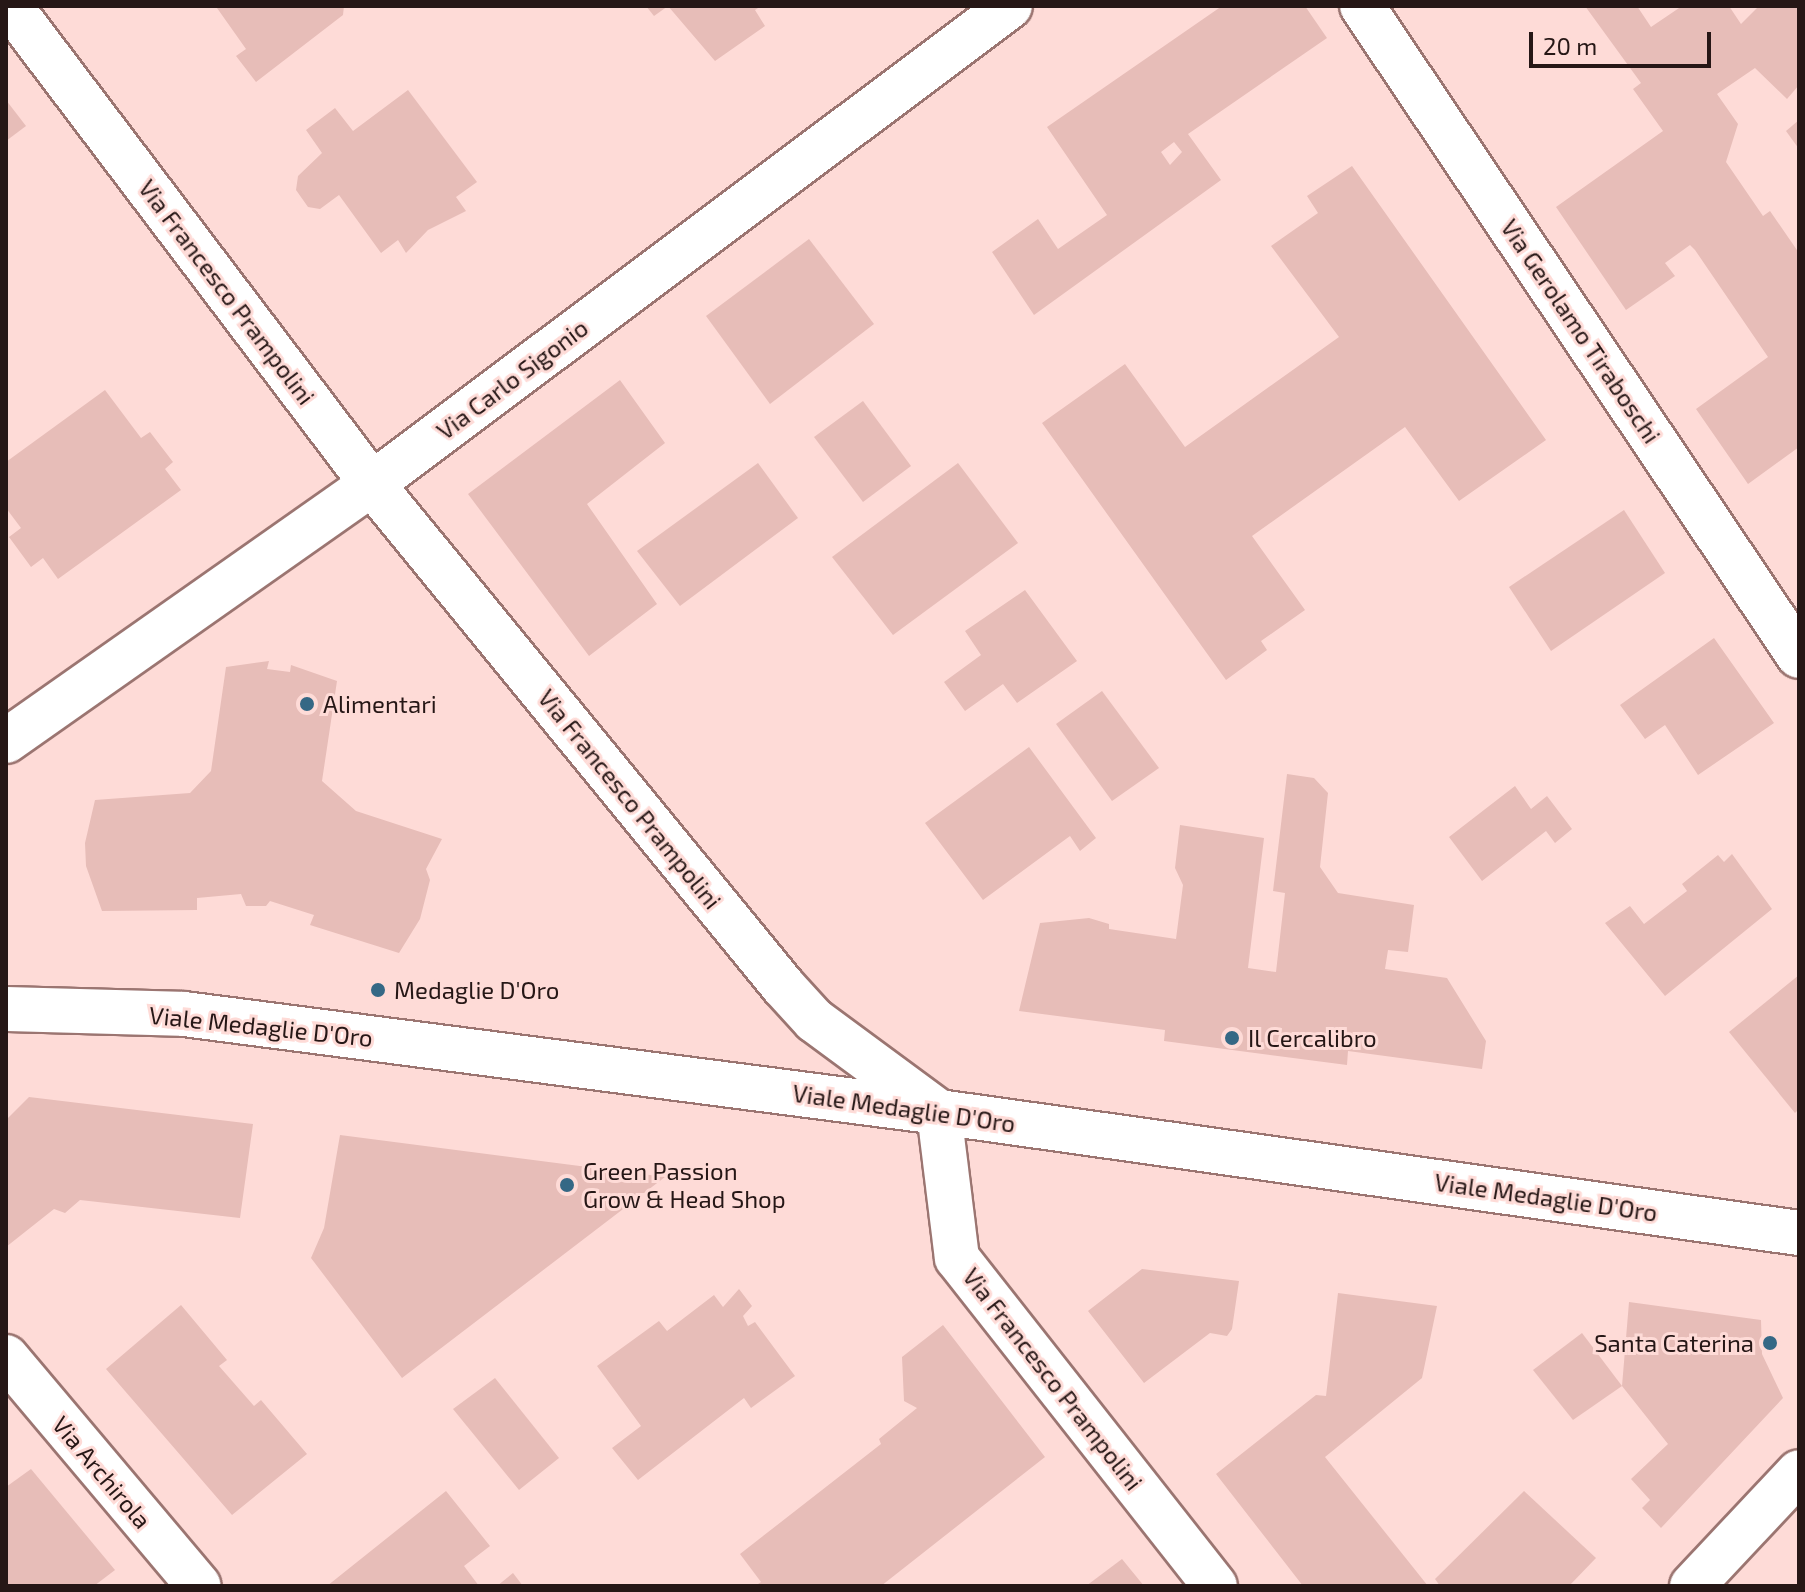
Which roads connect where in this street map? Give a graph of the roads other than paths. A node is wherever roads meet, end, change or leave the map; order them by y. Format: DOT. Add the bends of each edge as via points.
graph roads {
  1 [pos="10,6"];
  2 [pos="1010,6"];
  3 [pos="1362,6"];
  4 [pos="372,484"];
  5 [pos="1799,656"];
  6 [pos="6,741"];
  7 [pos="6,1009"];
  8 [pos="939,1112"];
  9 [pos="1799,1233"];
  10 [pos="6,1357"];
  11 [pos="1799,1472"];
  12 [pos="199,1586"];
  13 [pos="1215,1586"];
  14 [pos="1692,1586"];
  1 -- 4 [label="street, Via Francesco Prampolini"];
  2 -- 4 [label="street, Via Carlo Sigonio"];
  3 -- 5 [label="street, Via Gerolamo Tiraboschi"];
  4 -- 6 [label="street, Via Carlo Sigonio"];
  4 -- 8 [label="street, Via Francesco Prampolini" via="783,986 814,1020"];
  7 -- 8 [label="street, Viale Medaglie D'Oro" via="184,1014"];
  8 -- 9 [label="street, Viale Medaglie D'Oro"];
  8 -- 13 [label="street, Via Francesco Prampolini" via="957,1258"];
  10 -- 12 [label="street, Via Archirola"];
  11 -- 14 [label="street"];
}
